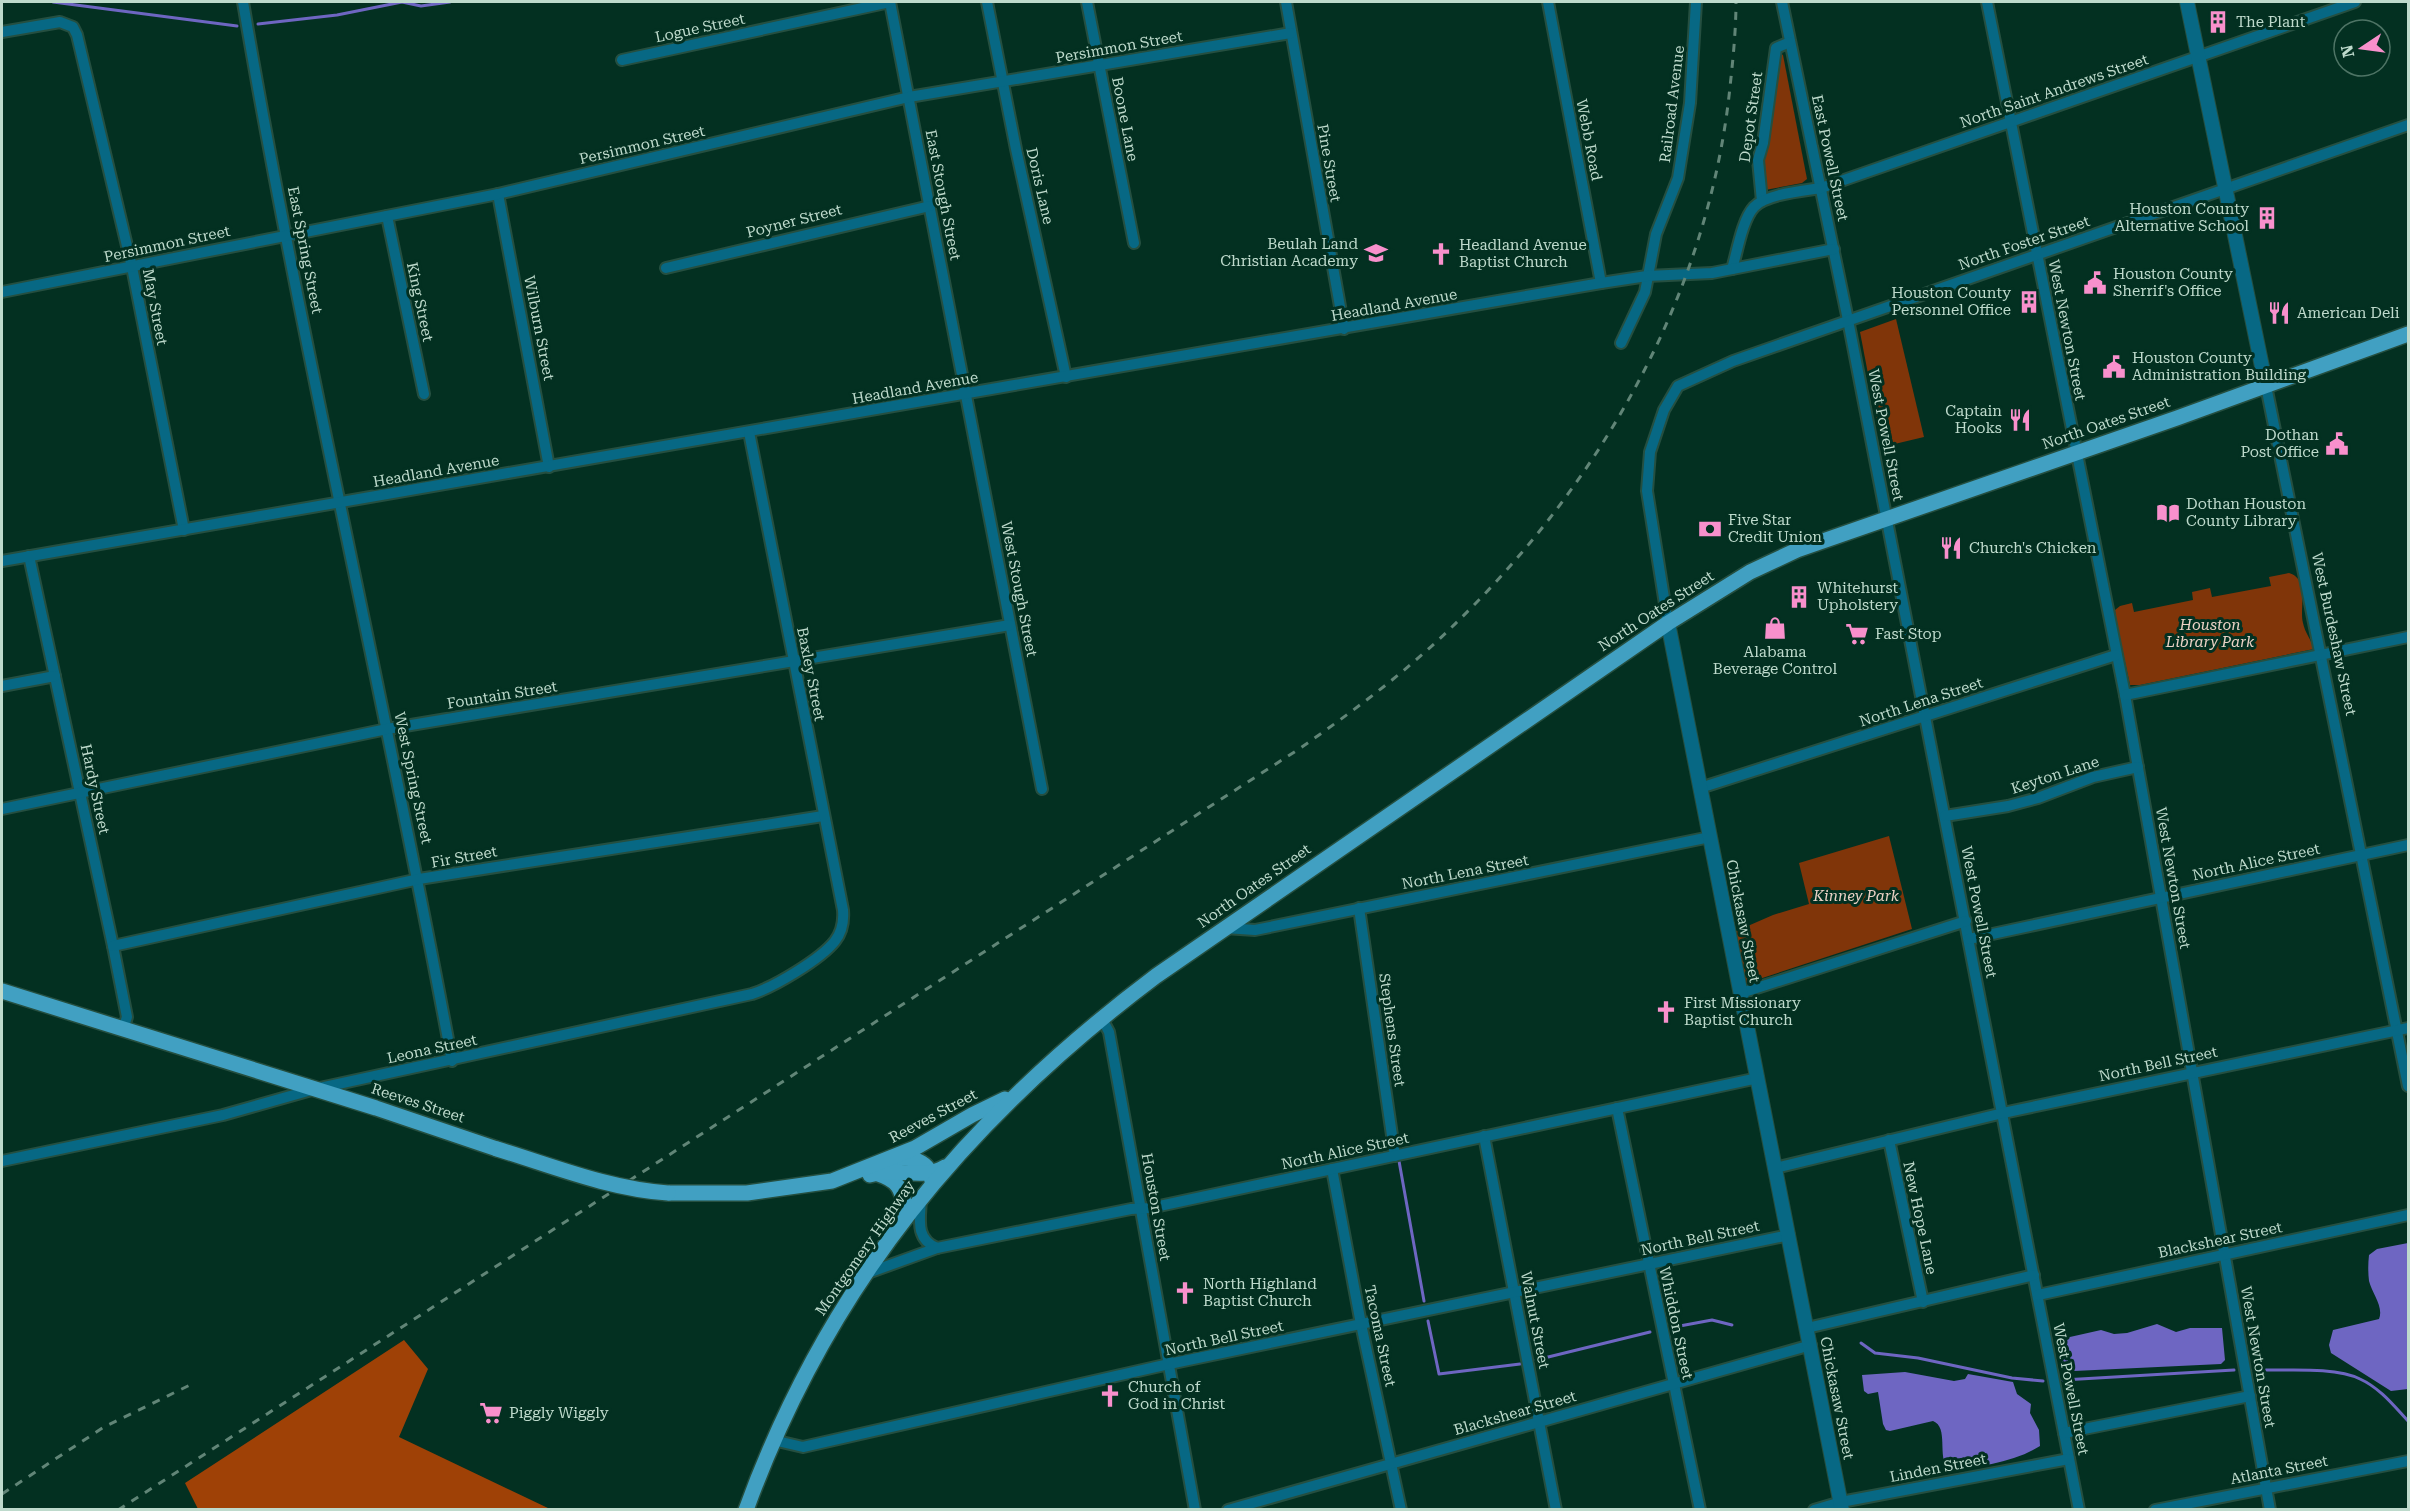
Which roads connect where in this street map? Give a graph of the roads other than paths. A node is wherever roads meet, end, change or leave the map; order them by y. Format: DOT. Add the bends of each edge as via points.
graph roads {
  1 [pos="243,2"];
  2 [pos="890,2"];
  3 [pos="987,2"];
  4 [pos="1087,2"];
  5 [pos="1286,2"];
  6 [pos="1548,2"];
  7 [pos="1696,2"];
  8 [pos="1782,2"];
  9 [pos="1987,2"];
  10 [pos="2187,2"];
  11 [pos="2355,2"];
  12 [pos="2,32"];
  13 [pos="1291,33"];
  14 [pos="1790,42"];
  15 [pos="2199,56"];
  16 [pos="622,60"];
  17 [pos="1099,65"];
  18 [pos="1003,82"];
  19 [pos="909,97"];
  20 [pos="2011,122"];
  21 [pos="2409,124"];
  22 [pos="1821,188"];
  23 [pos="2226,189"];
  24 [pos="498,194"];
  25 [pos="1762,201"];
  26 [pos="930,206"];
  27 [pos="387,216"];
  28 [pos="286,236"];
  29 [pos="1134,243"];
  30 [pos="1834,249"];
  31 [pos="2037,254"];
  32 [pos="132,267"];
  33 [pos="666,268"];
  34 [pos="1732,270"];
  35 [pos="1647,276"];
  36 [pos="1601,283"];
  37 [pos="2,292"];
  38 [pos="1848,320"];
  39 [pos="1344,329"];
  40 [pos="2409,334"];
  41 [pos="1621,343"];
  42 [pos="1066,377"];
  43 [pos="2266,386"];
  44 [pos="424,394"];
  45 [pos="966,394"];
  46 [pos="1664,410"];
  47 [pos="748,432"];
  48 [pos="2075,453"];
  49 [pos="549,467"];
  50 [pos="340,503"];
  51 [pos="1886,518"];
  52 [pos="184,530"];
  53 [pos="29,556"];
  54 [pos="2,561"];
  55 [pos="1668,622"];
  56 [pos="1010,625"];
  57 [pos="2409,637"];
  58 [pos="2116,655"];
  59 [pos="2322,655"];
  60 [pos="794,662"];
  61 [pos="55,676"];
  62 [pos="2,686"];
  63 [pos="2125,695"];
  64 [pos="1925,716"];
  65 [pos="387,729"];
  66 [pos="2138,767"];
  67 [pos="1701,788"];
  68 [pos="1042,789"];
  69 [pos="81,793"];
  70 [pos="2,809"];
  71 [pos="823,816"];
  72 [pos="1945,816"];
  73 [pos="1710,837"];
  74 [pos="2409,845"];
  75 [pos="2362,855"];
  76 [pos="419,879"];
  77 [pos="2161,898"];
  78 [pos="1359,908"];
  79 [pos="844,921"];
  80 [pos="1966,921"];
  81 [pos="1225,928"];
  82 [pos="1970,939"];
  83 [pos="113,946"];
  84 [pos="2,991"];
  85 [pos="1741,993"];
  86 [pos="1101,1017"];
  87 [pos="123,1029"];
  88 [pos="2403,1030"];
  89 [pos="452,1061"];
  90 [pos="2193,1072"];
  91 [pos="1758,1078"];
  92 [pos="2409,1086"];
  93 [pos="315,1089"];
  94 [pos="1016,1093"];
  95 [pos="1617,1108"];
  96 [pos="2003,1113"];
  97 [pos="1484,1136"];
  98 [pos="1889,1140"];
  99 [pos="1395,1156"];
  100 [pos="892,1158"];
  101 [pos="2,1161"];
  102 [pos="1775,1168"];
  103 [pos="1332,1169"];
  104 [pos="875,1173"];
  105 [pos="832,1180"];
  106 [pos="927,1186"];
  107 [pos="1141,1208"];
  108 [pos="907,1214"];
  109 [pos="2409,1215"];
  110 [pos="1789,1235"];
  111 [pos="937,1248"];
  112 [pos="2225,1254"];
  113 [pos="1648,1264"];
  114 [pos="865,1274"];
  115 [pos="2034,1275"];
  116 [pos="1514,1292"];
  117 [pos="2038,1294"];
  118 [pos="1923,1302"];
  119 [pos="1361,1324"];
  120 [pos="1807,1328"];
  121 [pos="1810,1345"];
  122 [pos="1168,1365"];
  123 [pos="1674,1383"];
  124 [pos="2250,1395"];
  125 [pos="1539,1421"];
  126 [pos="2064,1433"];
  127 [pos="773,1440"];
  128 [pos="2069,1459"];
  129 [pos="2409,1461"];
  130 [pos="1392,1463"];
  131 [pos="2266,1488"];
  132 [pos="1841,1506"];
  133 [pos="746,1509"];
  134 [pos="1195,1509"];
  135 [pos="1228,1509"];
  136 [pos="1401,1509"];
  137 [pos="1556,1509"];
  138 [pos="1700,1509"];
  139 [pos="1814,1509"];
  140 [pos="2079,1509"];
  141 [pos="2155,1509"];
  142 [pos="2270,1509"];
  1 -- 28 [label="street, East Spring Street"];
  2 -- 16 [label="street, Logue Street"];
  2 -- 19 [label="street, East Stough Street"];
  3 -- 18 [label="street, Doris Lane"];
  4 -- 17 [label="street, Boone Lane"];
  5 -- 13 [label="street, Pine Street"];
  6 -- 36 [label="street, Webb Road"];
  7 -- 35 [label="street, Railroad Avenue" via="1685,142"];
  8 -- 14 [label="street, East Powell Street"];
  9 -- 20 [label="street, West Newton Street"];
  10 -- 15 [label="street, West Burdeshaw Street"];
  11 -- 15 [label="street, North Saint Andrews Street"];
  12 -- 32 [label="street, May Street" via="56,22 69,24 77,35"];
  13 -- 17 [label="street, Persimmon Street"];
  13 -- 39 [label="street, Pine Street"];
  14 -- 22 [label="street, East Powell Street"];
  14 -- 25 [label="street, Depot Street" via="1776,48 1758,160"];
  15 -- 20 [label="street, North Saint Andrews Street"];
  15 -- 23 [label="street, West Burdeshaw Street"];
  17 -- 18 [label="street, Persimmon Street"];
  17 -- 29 [label="street, Boone Lane"];
  18 -- 19 [label="street, Persimmon Street"];
  18 -- 42 [label="street, Doris Lane"];
  19 -- 24 [label="street, Persimmon Street"];
  19 -- 26 [label="street, East Stough Street"];
  20 -- 22 [label="street, North Saint Andrews Street"];
  20 -- 31 [label="street, West Newton Street"];
  21 -- 23 [label="street, North Foster Street"];
  22 -- 25 [label="street, North Saint Andrews Street"];
  22 -- 30 [label="street, East Powell Street"];
  23 -- 31 [label="street, North Foster Street"];
  23 -- 43 [label="street, West Burdeshaw Street"];
  24 -- 27 [label="street, Persimmon Street"];
  24 -- 49 [label="street, Wilburn Street"];
  25 -- 34 [label="street" via="1748,217"];
  26 -- 33 [label="street, Poyner Street"];
  26 -- 45 [label="street, East Stough Street"];
  27 -- 28 [label="street, Persimmon Street"];
  27 -- 44 [label="street, King Street"];
  28 -- 32 [label="street, Persimmon Street"];
  28 -- 50 [label="street, East Spring Street"];
  30 -- 34 [label="street, Headland Avenue"];
  30 -- 38 [label="street, East Powell Street"];
  31 -- 38 [label="street, North Foster Street"];
  31 -- 48 [label="street, West Newton Street"];
  32 -- 37 [label="street, Persimmon Street"];
  32 -- 52 [label="street, May Street"];
  34 -- 35 [label="street, Headland Avenue"];
  35 -- 36 [label="street, Headland Avenue"];
  35 -- 41 [label="street, Railroad Avenue" via="1645,292"];
  36 -- 39 [label="street, Headland Avenue"];
  38 -- 46 [label="street, North Foster Street" via="1710,370 1678,387"];
  38 -- 51 [label="street, West Powell Street"];
  39 -- 42 [label="street, Headland Avenue"];
  40 -- 43 [label="main road, North Oates Street"];
  42 -- 45 [label="street, Headland Avenue"];
  43 -- 48 [label="main road, North Oates Street"];
  43 -- 59 [label="street, West Burdeshaw Street"];
  45 -- 47 [label="street, Headland Avenue"];
  45 -- 56 [label="street, West Stough Street"];
  46 -- 55 [label="street, Chickasaw Street" via="1650,452 1647,491"];
  47 -- 49 [label="street, Headland Avenue"];
  47 -- 60 [label="street, Baxley Street"];
  48 -- 51 [label="main road, North Oates Street"];
  48 -- 58 [label="street, West Newton Street"];
  49 -- 50 [label="street, Headland Avenue"];
  50 -- 52 [label="street, Headland Avenue"];
  50 -- 65 [label="street, West Spring Street"];
  51 -- 55 [label="main road, North Oates Street" via="1773,561"];
  51 -- 64 [label="street, West Powell Street"];
  52 -- 53 [label="street, Headland Avenue"];
  53 -- 54 [label="street, Headland Avenue"];
  53 -- 61 [label="street, Hardy Street"];
  55 -- 67 [label="street, Chickasaw Street"];
  55 -- 81 [label="main road, North Oates Street"];
  56 -- 60 [label="street, Fountain Street"];
  56 -- 68 [label="street, West Stough Street"];
  57 -- 59 [label="street"];
  58 -- 63 [label="street, West Newton Street"];
  58 -- 64 [label="street, North Lena Street"];
  59 -- 63 [label="street"];
  59 -- 75 [label="street, West Burdeshaw Street"];
  60 -- 65 [label="street, Fountain Street"];
  60 -- 71 [label="street, Baxley Street"];
  61 -- 62 [label="street"];
  61 -- 69 [label="street, Hardy Street"];
  63 -- 66 [label="street, West Newton Street"];
  64 -- 67 [label="street, North Lena Street"];
  64 -- 72 [label="street, West Powell Street"];
  65 -- 69 [label="street, Fountain Street"];
  65 -- 76 [label="street, West Spring Street"];
  66 -- 72 [label="street, Keyton Lane" via="2086,779 2008,806"];
  66 -- 77 [label="street, West Newton Street"];
  67 -- 73 [label="street, Chickasaw Street"];
  69 -- 70 [label="street, Fountain Street"];
  69 -- 83 [label="street, Hardy Street"];
  71 -- 76 [label="street, Fir Street"];
  71 -- 79 [label="street, Baxley Street"];
  72 -- 80 [label="street, West Powell Street"];
  73 -- 78 [label="street, North Lena Street"];
  73 -- 85 [label="street, Chickasaw Street"];
  74 -- 75 [label="street, North Alice Street"];
  75 -- 77 [label="street, North Alice Street"];
  75 -- 88 [label="street, West Burdeshaw Street"];
  76 -- 83 [label="street, Fir Street"];
  76 -- 89 [label="street, West Spring Street"];
  77 -- 82 [label="street, North Alice Street"];
  77 -- 90 [label="street, West Newton Street"];
  78 -- 81 [label="street, North Lena Street" via="1256,930"];
  78 -- 99 [label="street, Stephens Street"];
  79 -- 89 [label="street, Leona Street" via="826,950 766,990"];
  80 -- 82 [label="street, West Powell Street"];
  80 -- 85 [label="street"];
  81 -- 86 [label="main road, North Oates Street"];
  82 -- 96 [label="street, West Powell Street"];
  83 -- 87 [label="street, Hardy Street" via="127,1017"];
  84 -- 87 [label="main road, Reeves Street"];
  85 -- 91 [label="street, Chickasaw Street"];
  86 -- 94 [label="main road, North Oates Street"];
  86 -- 107 [label="street, Houston Street" via="1109,1032"];
  87 -- 93 [label="main road, Reeves Street"];
  88 -- 90 [label="street, North Bell Street"];
  88 -- 92 [label="street, West Burdeshaw Street"];
  89 -- 93 [label="street, Leona Street"];
  90 -- 96 [label="street, North Bell Street"];
  90 -- 112 [label="street, West Newton Street"];
  91 -- 95 [label="street, North Alice Street"];
  91 -- 102 [label="street, Chickasaw Street"];
  93 -- 101 [label="street, Leona Street" via="223,1115"];
  93 -- 105 [label="main road, Reeves Street, bridge" via="634,1190 747,1193"];
  94 -- 100 [label="main road, Reeves Street"];
  94 -- 106 [label="main road, Montgomery Highway"];
  95 -- 97 [label="street, North Alice Street"];
  95 -- 113 [label="street, Whiddon Street"];
  96 -- 98 [label="street, North Bell Street"];
  96 -- 115 [label="street, West Powell Street"];
  97 -- 99 [label="street, North Alice Street"];
  97 -- 116 [label="street, Walnut Street"];
  98 -- 102 [label="street, North Bell Street"];
  98 -- 118 [label="street, New Hope Lane"];
  99 -- 103 [label="street, North Alice Street"];
  100 -- 105 [label="main road, Reeves Street"];
  100 -- 106 [label="main road" via="923,1163"];
  102 -- 110 [label="street, Chickasaw Street"];
  103 -- 107 [label="street, North Alice Street"];
  103 -- 119 [label="street, Tacoma Street"];
  104 -- 105 [label="main road, Reeves Street" via="847,1182"];
  104 -- 106 [label="main road, Reeves Street" via="887,1170"];
  104 -- 108 [label="main road" via="898,1185"];
  106 -- 108 [label="main road, Montgomery Highway"];
  106 -- 111 [label="street" via="920,1232"];
  107 -- 111 [label="street, North Alice Street"];
  107 -- 122 [label="street, Houston Street"];
  108 -- 114 [label="main road, Montgomery Highway"];
  109 -- 112 [label="street, Blackshear Street"];
  110 -- 113 [label="street, North Bell Street"];
  110 -- 120 [label="street, Chickasaw Street"];
  111 -- 114 [label="street, North Alice Street"];
  112 -- 117 [label="street, Blackshear Street"];
  112 -- 124 [label="street, West Newton Street"];
  113 -- 116 [label="street, North Bell Street"];
  113 -- 123 [label="street, Whiddon Street"];
  114 -- 127 [label="main road, Montgomery Highway" via="827,1335"];
  115 -- 117 [label="street, West Powell Street"];
  115 -- 118 [label="street"];
  116 -- 119 [label="street, North Bell Street"];
  116 -- 125 [label="street, Walnut Street"];
  117 -- 126 [label="street, West Powell Street"];
  118 -- 120 [label="street"];
  119 -- 122 [label="street, North Bell Street"];
  119 -- 130 [label="street, Tacoma Street"];
  120 -- 121 [label="street, Chickasaw Street"];
  121 -- 123 [label="street, Blackshear Street"];
  121 -- 132 [label="street, Chickasaw Street"];
  122 -- 127 [label="street, North Bell Street" via="803,1447"];
  122 -- 134 [label="street, Houston Street"];
  123 -- 125 [label="street, Blackshear Street"];
  123 -- 138 [label="street, Whiddon Street"];
  124 -- 126 [label="street"];
  124 -- 131 [label="street, West Newton Street"];
  125 -- 130 [label="street, Blackshear Street"];
  125 -- 137 [label="street, Walnut Street"];
  126 -- 128 [label="street, West Powell Street"];
  127 -- 133 [label="main road, Montgomery Highway"];
  128 -- 132 [label="street, Linden Street"];
  128 -- 140 [label="street, West Powell Street"];
  129 -- 131 [label="street, Atlanta Street"];
  130 -- 135 [label="street, Blackshear Street"];
  130 -- 136 [label="street, Tacoma Street"];
  131 -- 141 [label="street, Atlanta Street"];
  131 -- 142 [label="street, West Newton Street"];
  132 -- 139 [label="street, Linden Street"];
}
